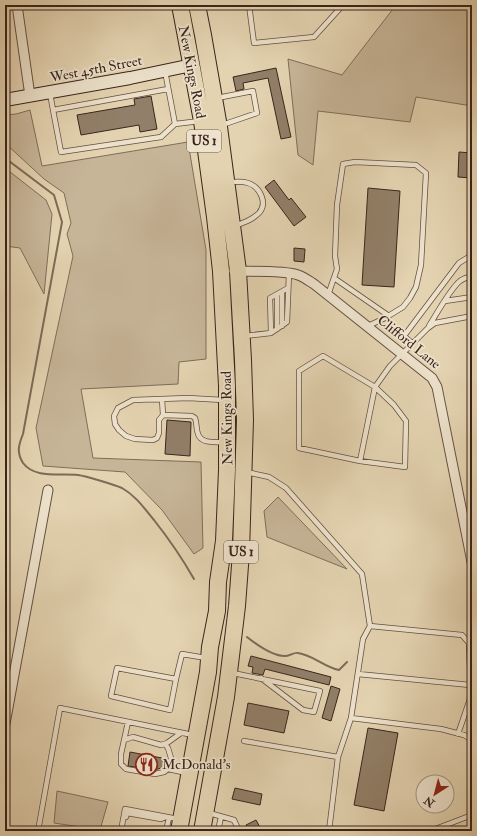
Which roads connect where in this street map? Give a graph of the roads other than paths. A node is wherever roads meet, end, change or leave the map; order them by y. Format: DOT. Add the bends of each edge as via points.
graph roads {
  1 [pos="17,5"];
  2 [pos="180,5"];
  3 [pos="197,5"];
  4 [pos="249,5"];
  5 [pos="343,5"];
  6 [pos="203,35"];
  7 [pos="192,65"];
  8 [pos="165,71"];
  9 [pos="168,89"];
  10 [pos="50,93"];
  11 [pos="213,95"];
  12 [pos="30,96"];
  13 [pos="5,100"];
  14 [pos="53,110"];
  15 [pos="202,121"];
  16 [pos="175,124"];
  17 [pos="219,127"];
  18 [pos="227,183"];
  19 [pos="232,227"];
  20 [pos="472,255"];
  21 [pos="221,271"];
  22 [pos="238,271"];
  23 [pos="289,274"];
  24 [pos="472,276"];
  25 [pos="334,278"];
  26 [pos="288,288"];
  27 [pos="282,292"];
  28 [pos="277,295"];
  29 [pos="328,295"];
  30 [pos="472,296"];
  31 [pos="445,301"];
  32 [pos="389,316"];
  33 [pos="472,316"];
  34 [pos="282,326"];
  35 [pos="368,326"];
  36 [pos="428,328"];
  37 [pos="277,329"];
  38 [pos="271,333"];
  39 [pos="242,336"];
  40 [pos="412,343"];
  41 [pos="402,353"];
  42 [pos="375,387"];
  43 [pos="162,399"];
  44 [pos="227,400"];
  45 [pos="162,415"];
  46 [pos="227,442"];
  47 [pos="360,461"];
  48 [pos="227,470"];
  49 [pos="244,472"];
  50 [pos="48,490"];
  51 [pos="472,562"];
  52 [pos="370,626"];
  53 [pos="209,659"];
  54 [pos="229,672"];
  55 [pos="358,674"];
  56 [pos="261,678"];
  57 [pos="176,679"];
  58 [pos="470,686"];
  59 [pos="351,718"];
  60 [pos="128,722"];
  61 [pos="5,724"];
  62 [pos="181,733"];
  63 [pos="458,734"];
  64 [pos="197,736"];
  65 [pos="124,740"];
  66 [pos="472,740"];
  67 [pos="244,741"];
  68 [pos="165,744"];
  69 [pos="338,757"];
  70 [pos="168,769"];
  71 [pos="190,774"];
  72 [pos="205,812"];
  73 [pos="472,815"];
  74 [pos="221,817"];
  75 [pos="174,821"];
  76 [pos="38,831"];
  77 [pos="122,831"];
  78 [pos="166,831"];
  79 [pos="202,831"];
  80 [pos="218,831"];
  81 [pos="240,831"];
  82 [pos="329,831"];
  83 [pos="430,831"];
  1 -- 12 [label="street"];
  2 -- 7 [label="highway, New Kings Road / US 1"];
  3 -- 6 [label="highway, New Kings Road / US 1"];
  4 -- 5 [label="lane" via="254,43 314,37"];
  6 -- 7 [label="highway" via="200,50"];
  6 -- 11 [label="highway, New Kings Road / US 1"];
  7 -- 8 [label="street, West 45th Street"];
  7 -- 11 [label="highway" via="202,75"];
  7 -- 15 [label="highway, New Kings Road / US 1"];
  8 -- 9 [label="lane"];
  8 -- 10 [label="street, West 45th Street"];
  9 -- 14 [label="lane"];
  9 -- 16 [label="lane"];
  10 -- 12 [label="street, West 45th Street"];
  10 -- 14 [label="lane"];
  11 -- 17 [label="highway, New Kings Road / US 1"];
  11 -- 17 [label="lane" via="253,91 258,113"];
  12 -- 13 [label="street, West 45th Street"];
  14 -- 16 [label="lane" via="61,152 162,137"];
  15 -- 16 [label="lane"];
  15 -- 21 [label="highway, New Kings Road / US 1"];
  17 -- 18 [label="highway, New Kings Road / US 1"];
  18 -- 19 [label="highway, New Kings Road / US 1"];
  18 -- 19 [label="lane" via="249,183 259,190 263,201 256,215"];
  19 -- 22 [label="highway, New Kings Road / US 1"];
  20 -- 40 [label="lane" via="459,263 404,336"];
  21 -- 22 [label="street, Clifford Lane"];
  21 -- 44 [label="highway, New Kings Road / US 1"];
  22 -- 23 [label="street, Clifford Lane"];
  22 -- 39 [label="highway, New Kings Road / US 1"];
  23 -- 26 [label="lane"];
  23 -- 29 [label="street, Clifford Lane" via="304,278"];
  24 -- 31 [label="lane" via="458,283"];
  25 -- 29 [label="lane"];
  25 -- 32 [label="lane"];
  25 -- 32 [label="lane" via="337,205 343,164 355,162 416,165 426,173 421,265 410,298 403,307"];
  26 -- 27 [label="lane"];
  26 -- 34 [label="lane" via="287,322"];
  27 -- 28 [label="lane"];
  27 -- 34 [label="lane"];
  28 -- 37 [label="lane"];
  28 -- 38 [label="lane" via="270,298"];
  29 -- 35 [label="street, Clifford Lane"];
  30 -- 31 [label="lane"];
  31 -- 36 [label="lane"];
  32 -- 35 [label="lane"];
  33 -- 36 [label="lane" via="435,324"];
  34 -- 37 [label="lane"];
  35 -- 41 [label="street, Clifford Lane"];
  36 -- 40 [label="lane"];
  37 -- 38 [label="lane"];
  38 -- 39 [label="lane"];
  39 -- 49 [label="highway, New Kings Road / US 1"];
  40 -- 41 [label="lane"];
  41 -- 42 [label="lane"];
  41 -- 51 [label="street, Clifford Lane" via="432,378 437,386"];
  42 -- 47 [label="lane"];
  42 -- 47 [label="lane" via="406,421 405,467"];
  42 -- 47 [label="lane" via="323,356 299,371 299,448"];
  43 -- 44 [label="lane"];
  43 -- 45 [label="lane"];
  43 -- 45 [label="lane" via="133,400 118,408 114,416 115,424 126,436 153,440 159,433 159,420"];
  44 -- 46 [label="highway, New Kings Road / US 1"];
  45 -- 46 [label="lane" via="192,416 202,439 207,442"];
  46 -- 48 [label="highway, New Kings Road / US 1"];
  48 -- 49 [label="street"];
  48 -- 53 [label="highway, New Kings Road / US 1" via="224,541"];
  49 -- 52 [label="lane" via="269,477 286,488 362,574"];
  49 -- 54 [label="highway, New Kings Road / US 1" via="241,552"];
  50 -- 61 [label="street"];
  52 -- 55 [label="lane" via="363,639"];
  52 -- 58 [label="lane" via="462,635 469,643"];
  53 -- 57 [label="lane" via="182,654"];
  53 -- 64 [label="highway, New Kings Road / US 1"];
  54 -- 56 [label="lane"];
  54 -- 72 [label="highway, New Kings Road / US 1"];
  55 -- 58 [label="lane"];
  55 -- 59 [label="lane"];
  56 -- 56 [label="lane" via="320,691 314,712 303,710"];
  57 -- 57 [label="lane" via="117,668 110,696 170,710"];
  58 -- 63 [label="lane" via="471,696"];
  59 -- 63 [label="lane" via="441,729"];
  59 -- 69 [label="lane"];
  60 -- 62 [label="lane"];
  60 -- 65 [label="lane"];
  60 -- 76 [label="lane" via="60,708"];
  62 -- 64 [label="lane"];
  62 -- 68 [label="lane"];
  63 -- 66 [label="lane"];
  64 -- 71 [label="highway, New Kings Road / US 1"];
  65 -- 68 [label="lane" via="133,737"];
  65 -- 70 [label="lane" via="121,764 126,769 155,774"];
  67 -- 69 [label="lane"];
  68 -- 70 [label="lane" via="171,758"];
  69 -- 82 [label="lane"];
  70 -- 71 [label="lane"];
  71 -- 75 [label="highway, New Kings Road / US 1"];
  72 -- 74 [label="lane"];
  72 -- 79 [label="highway, New Kings Road / US 1"];
  73 -- 83 [label="lane"];
  74 -- 80 [label="lane"];
  74 -- 81 [label="lane" via="234,820"];
  75 -- 77 [label="lane" via="125,809"];
  75 -- 78 [label="lane"];
}
